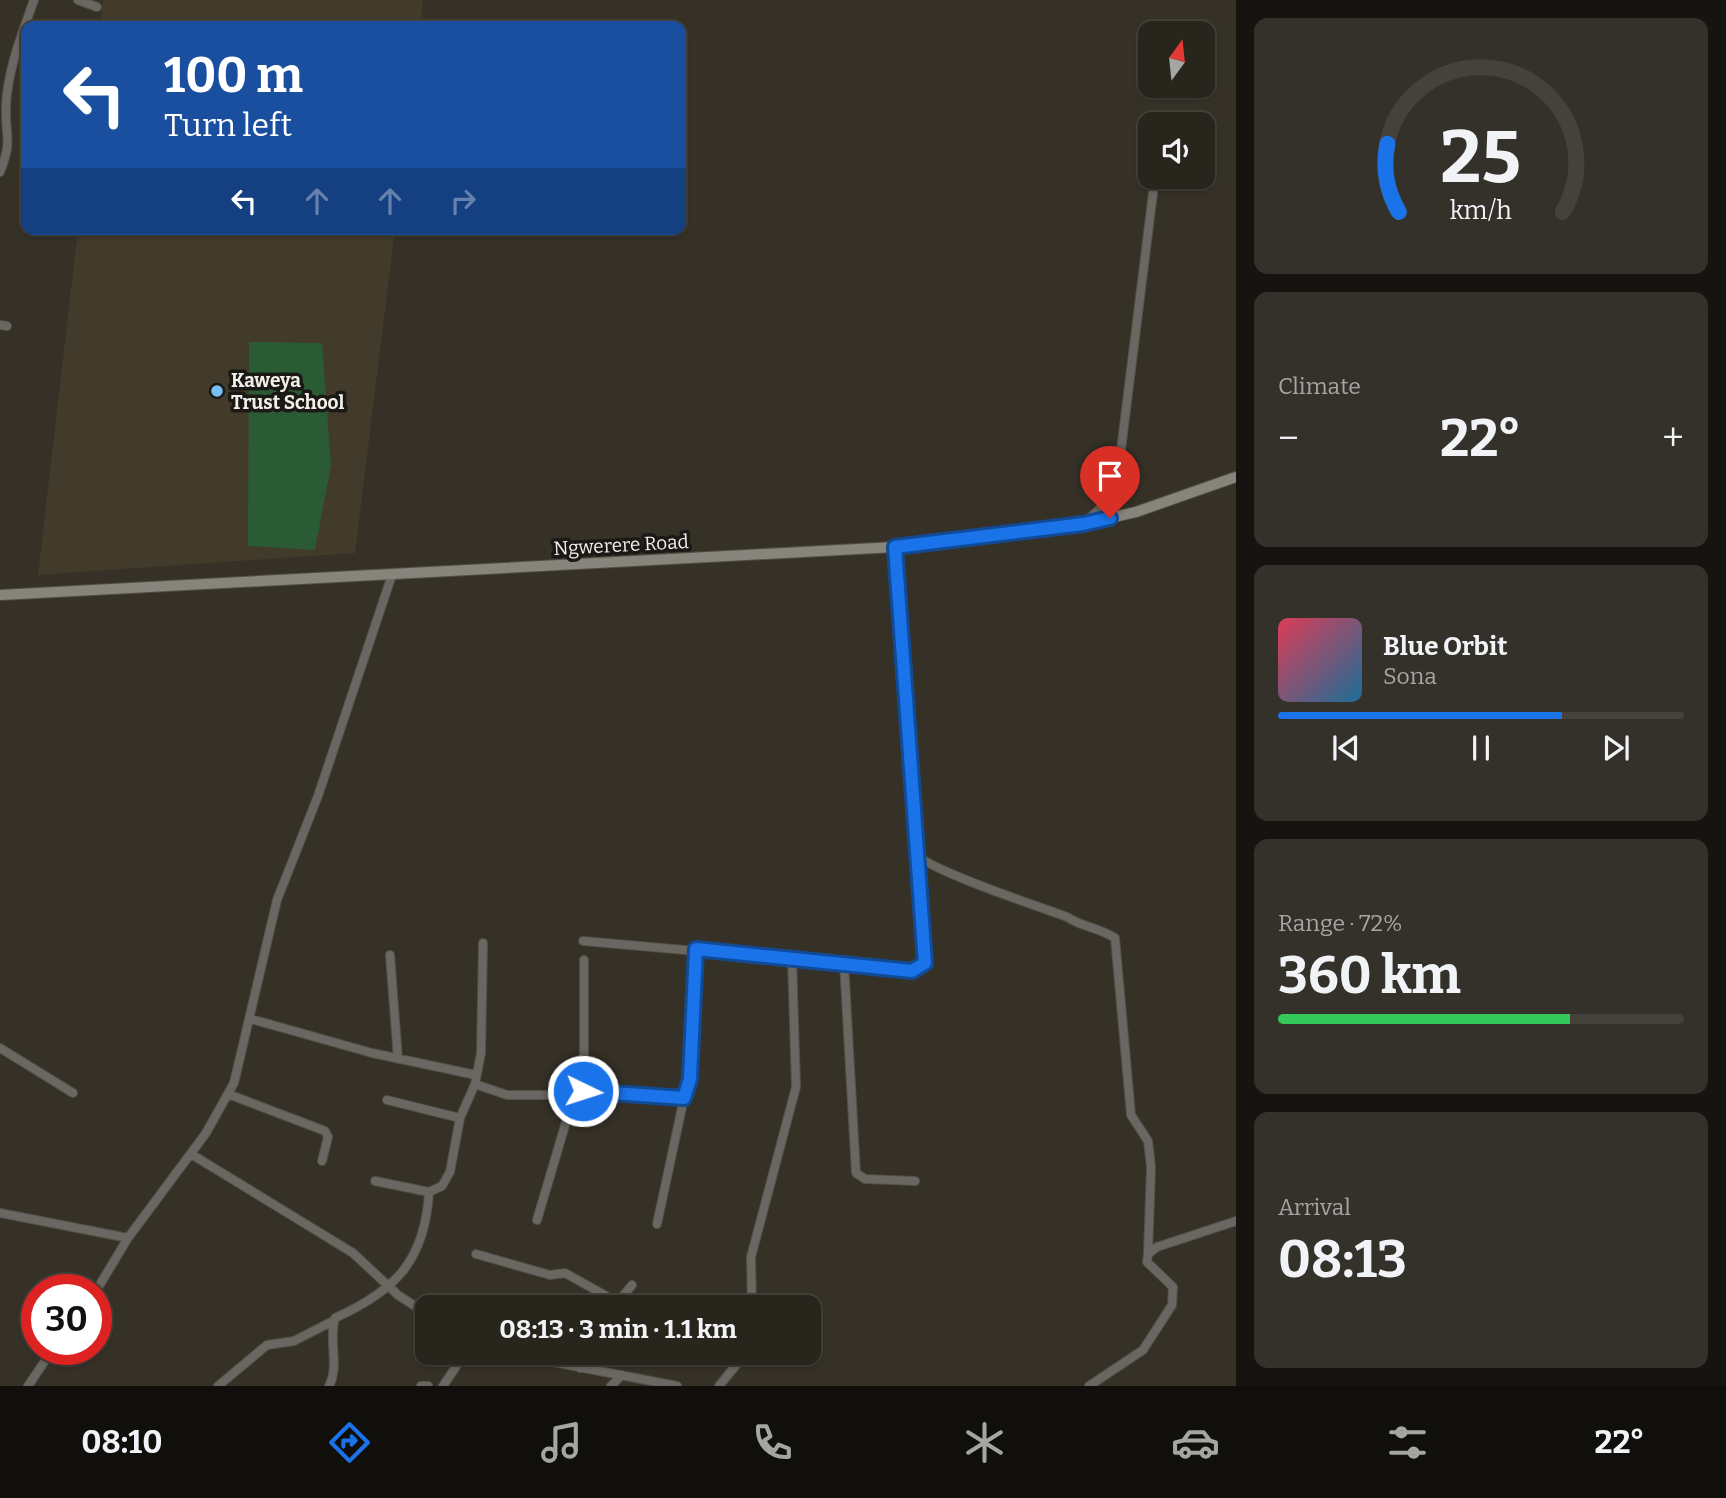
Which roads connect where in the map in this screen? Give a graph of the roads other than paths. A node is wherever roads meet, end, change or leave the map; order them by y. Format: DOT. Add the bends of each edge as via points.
graph roads {
  1 [pos="34,0"];
  2 [pos="78,0"];
  3 [pos="97,7"];
  4 [pos="27,21"];
  5 [pos="21,38"];
  6 [pos="0,172"];
  7 [pos="1154,189"];
  8 [pos="1236,477"];
  9 [pos="1083,524"];
  10 [pos="895,547"];
  11 [pos="392,575"];
  12 [pos="0,595"];
  13 [pos="920,860"];
  14 [pos="583,941"];
  15 [pos="483,943"];
  16 [pos="696,949"];
  17 [pos="390,956"];
  18 [pos="792,958"];
  19 [pos="584,960"];
  20 [pos="844,963"];
  21 [pos="251,1019"];
  22 [pos="0,1048"];
  23 [pos="398,1059"];
  24 [pos="476,1079"];
  25 [pos="583,1091"];
  26 [pos="73,1093"];
  27 [pos="228,1094"];
  28 [pos="574,1095"];
  29 [pos="684,1098"];
  30 [pos="387,1100"];
  31 [pos="460,1118"];
  32 [pos="191,1154"];
  33 [pos="322,1161"];
  34 [pos="375,1181"];
  35 [pos="915,1181"];
  36 [pos="429,1192"];
  37 [pos="0,1213"];
  38 [pos="537,1220"];
  39 [pos="1236,1221"];
  40 [pos="657,1224"];
  41 [pos="128,1238"];
  42 [pos="476,1254"];
  43 [pos="1148,1254"];
  44 [pos="106,1274"];
  45 [pos="632,1285"];
  46 [pos="390,1286"];
  47 [pos="600,1295"];
  48 [pos="624,1295"];
  49 [pos="752,1295"];
  50 [pos="415,1306"];
  51 [pos="333,1321"];
  52 [pos="42,1365"];
  53 [pos="457,1365"];
  54 [pos="565,1365"];
  55 [pos="582,1365"];
  56 [pos="736,1365"];
  57 [pos="580,1368"];
  58 [pos="622,1375"];
  59 [pos="28,1386"];
  60 [pos="218,1386"];
  61 [pos="329,1386"];
  62 [pos="421,1386"];
  63 [pos="428,1386"];
  64 [pos="443,1386"];
  65 [pos="611,1386"];
  66 [pos="677,1386"];
  67 [pos="719,1386"];
  68 [pos="1089,1386"];
  1 -- 4 [label="street"];
  2 -- 3 [label="street"];
  5 -- 6 [label="street" via="6,108 10,139"];
  7 -- 9 [label="street" via="1116,490"];
  8 -- 9 [label="main road, Ngwerere Road" via="1136,512"];
  9 -- 10 [label="main road, Ngwerere Road"];
  10 -- 11 [label="main road, Ngwerere Road"];
  10 -- 13 [label="street" via="914,835"];
  11 -- 12 [label="main road, Ngwerere Road"];
  11 -- 21 [label="street" via="318,796 277,900"];
  13 -- 20 [label="street" via="925,963 912,971"];
  13 -- 43 [label="street" via="1115,938 1132,1115 1148,1141 1151,1167"];
  14 -- 16 [label="street"];
  15 -- 24 [label="street" via="481,1053"];
  16 -- 18 [label="street"];
  16 -- 29 [label="street" via="690,1079"];
  17 -- 23 [label="street"];
  18 -- 20 [label="street"];
  18 -- 49 [label="street" via="796,1087 751,1257"];
  19 -- 25 [label="street"];
  20 -- 35 [label="street" via="856,1172 865,1179"];
  21 -- 23 [label="street"];
  21 -- 27 [label="street"];
  22 -- 26 [label="street"];
  23 -- 24 [label="street"];
  24 -- 28 [label="street" via="507,1095"];
  24 -- 31 [label="street"];
  25 -- 28 [label="street"];
  25 -- 29 [label="street"];
  27 -- 32 [label="street"];
  27 -- 33 [label="street" via="325,1132"];
  28 -- 38 [label="street"];
  29 -- 40 [label="street"];
  30 -- 31 [label="street"];
  31 -- 36 [label="street" via="450,1172 442,1186"];
  32 -- 41 [label="street"];
  32 -- 46 [label="street" via="353,1253"];
  34 -- 36 [label="street"];
  36 -- 46 [label="street" via="416,1250"];
  37 -- 41 [label="street"];
  39 -- 43 [label="street"];
  41 -- 44 [label="street"];
  42 -- 47 [label="street" via="550,1275 565,1273"];
  43 -- 68 [label="street" via="1147,1262 1173,1287 1172,1305 1143,1350"];
  45 -- 48 [label="street"];
  46 -- 50 [label="street"];
  46 -- 51 [label="street"];
  51 -- 60 [label="street" via="294,1341 267,1345"];
  51 -- 61 [label="street" via="335,1369"];
  52 -- 59 [label="street"];
  53 -- 64 [label="street"];
  54 -- 57 [label="street"];
  55 -- 57 [label="street"];
  56 -- 67 [label="street"];
  57 -- 58 [label="street"];
  58 -- 65 [label="street"];
  58 -- 66 [label="street"];
  62 -- 63 [label="street"];
}
